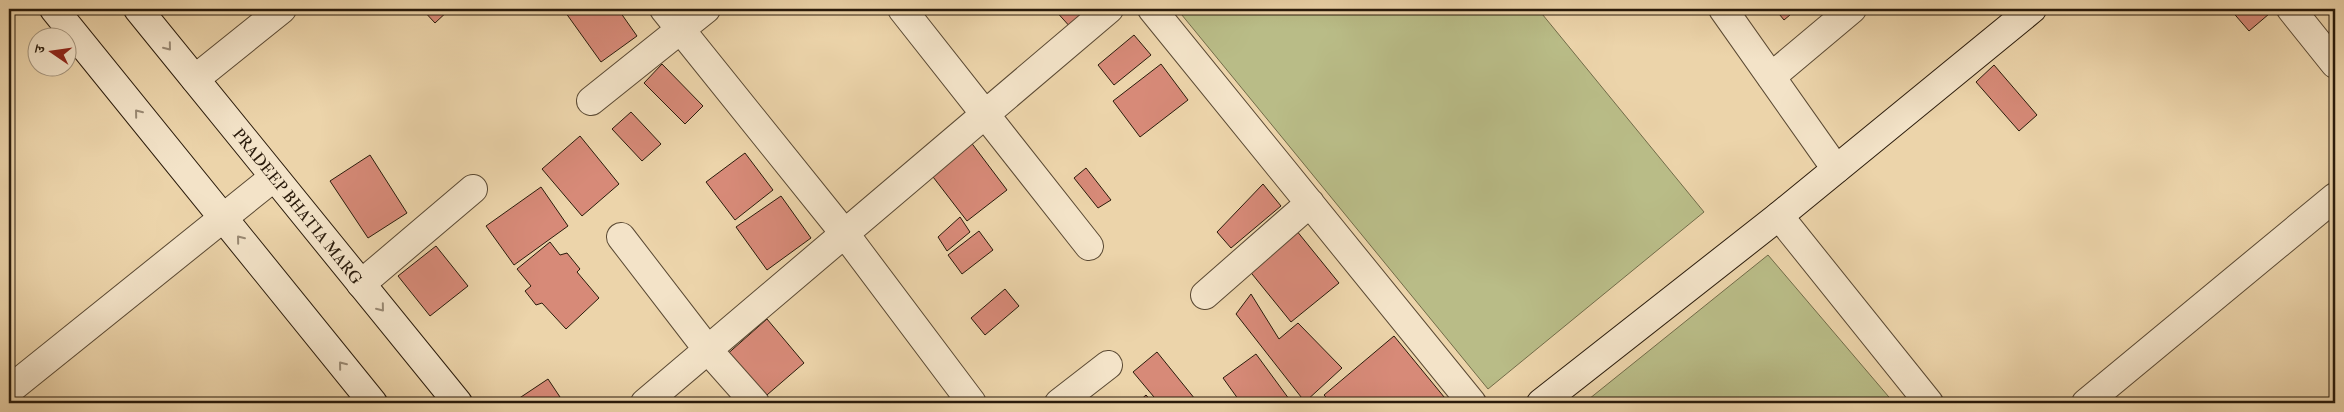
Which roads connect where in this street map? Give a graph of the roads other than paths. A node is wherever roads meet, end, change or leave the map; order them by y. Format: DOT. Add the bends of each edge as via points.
graph roads {
  1 [pos="54,9"];
  2 [pos="138,9"];
  3 [pos="282,9"];
  4 [pos="706,9"];
  5 [pos="902,9"];
  6 [pos="1109,9"];
  7 [pos="1152,9"];
  8 [pos="1723,9"];
  9 [pos="1852,9"];
  10 [pos="2032,9"];
  11 [pos="2291,9"];
  12 [pos="672,19"];
  13 [pos="2335,64"];
  14 [pos="1771,77"];
  15 [pos="195,79"];
  16 [pos="591,101"];
  17 [pos="986,113"];
  18 [pos="1836,169"];
  19 [pos="274,177"];
  20 [pos="473,189"];
  21 [pos="2335,197"];
  22 [pos="1310,203"];
  23 [pos="1779,216"];
  24 [pos="224,218"];
  25 [pos="845,234"];
  26 [pos="621,238"];
  27 [pos="1089,246"];
  28 [pos="361,284"];
  29 [pos="1205,295"];
  30 [pos="708,350"];
  31 [pos="1108,365"];
  32 [pos="9,390"];
  33 [pos="373,403"];
  34 [pos="458,403"];
  35 [pos="645,403"];
  36 [pos="755,403"];
  37 [pos="972,403"];
  38 [pos="1059,403"];
  39 [pos="1472,403"];
  40 [pos="1541,403"];
  41 [pos="1929,403"];
  42 [pos="2086,403"];
  24 -- 1 [label="street, one-way"];
  2 -- 15 [label="street, PRADEEP BHATIA MARG, one-way"];
  3 -- 15 [label="street"];
  4 -- 12 [label="street"];
  5 -- 17 [label="street"];
  6 -- 17 [label="street"];
  7 -- 22 [label="street"];
  8 -- 14 [label="street"];
  9 -- 14 [label="street"];
  10 -- 18 [label="street"];
  11 -- 13 [label="street"];
  12 -- 16 [label="street"];
  12 -- 25 [label="street"];
  14 -- 18 [label="street"];
  15 -- 19 [label="street, PRADEEP BHATIA MARG"];
  17 -- 25 [label="street"];
  17 -- 27 [label="street"];
  18 -- 23 [label="street"];
  19 -- 24 [label="street"];
  19 -- 28 [label="street, PRADEEP BHATIA MARG"];
  20 -- 28 [label="street"];
  21 -- 42 [label="street"];
  22 -- 29 [label="street"];
  22 -- 39 [label="street"];
  23 -- 40 [label="street"];
  23 -- 41 [label="street"];
  24 -- 32 [label="street"];
  33 -- 24 [label="street, one-way"];
  25 -- 30 [label="street"];
  25 -- 37 [label="street"];
  26 -- 30 [label="street"];
  28 -- 34 [label="street, PRADEEP BHATIA MARG, one-way"];
  30 -- 35 [label="street"];
  30 -- 36 [label="street"];
  31 -- 38 [label="street"];
}
